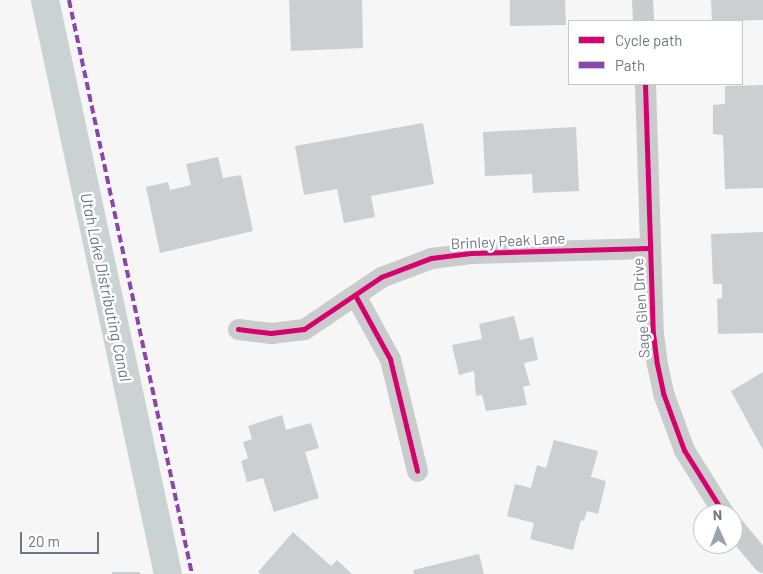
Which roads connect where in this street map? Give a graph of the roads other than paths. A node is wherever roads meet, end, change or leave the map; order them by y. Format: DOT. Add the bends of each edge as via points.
graph roads {
  1 [pos="642,0"];
  2 [pos="643,20"];
  3 [pos="645,85"];
  4 [pos="650,248"];
  5 [pos="355,295"];
  6 [pos="238,329"];
  7 [pos="417,471"];
  8 [pos="718,504"];
  9 [pos="743,538"];
  10 [pos="763,562"];
  1 -- 2 [label="street"];
  3 -- 4 [label="street, Sage Glen Drive"];
  4 -- 5 [label="street, Brinley Peak Lane" via="451,255 405,266"];
  4 -- 8 [label="street, Sage Glen Drive" via="653,334 663,393 684,450"];
  5 -- 6 [label="street, Brinley Peak Lane" via="304,328 271,333"];
  5 -- 7 [label="street" via="390,359"];
  9 -- 10 [label="street"];
}
